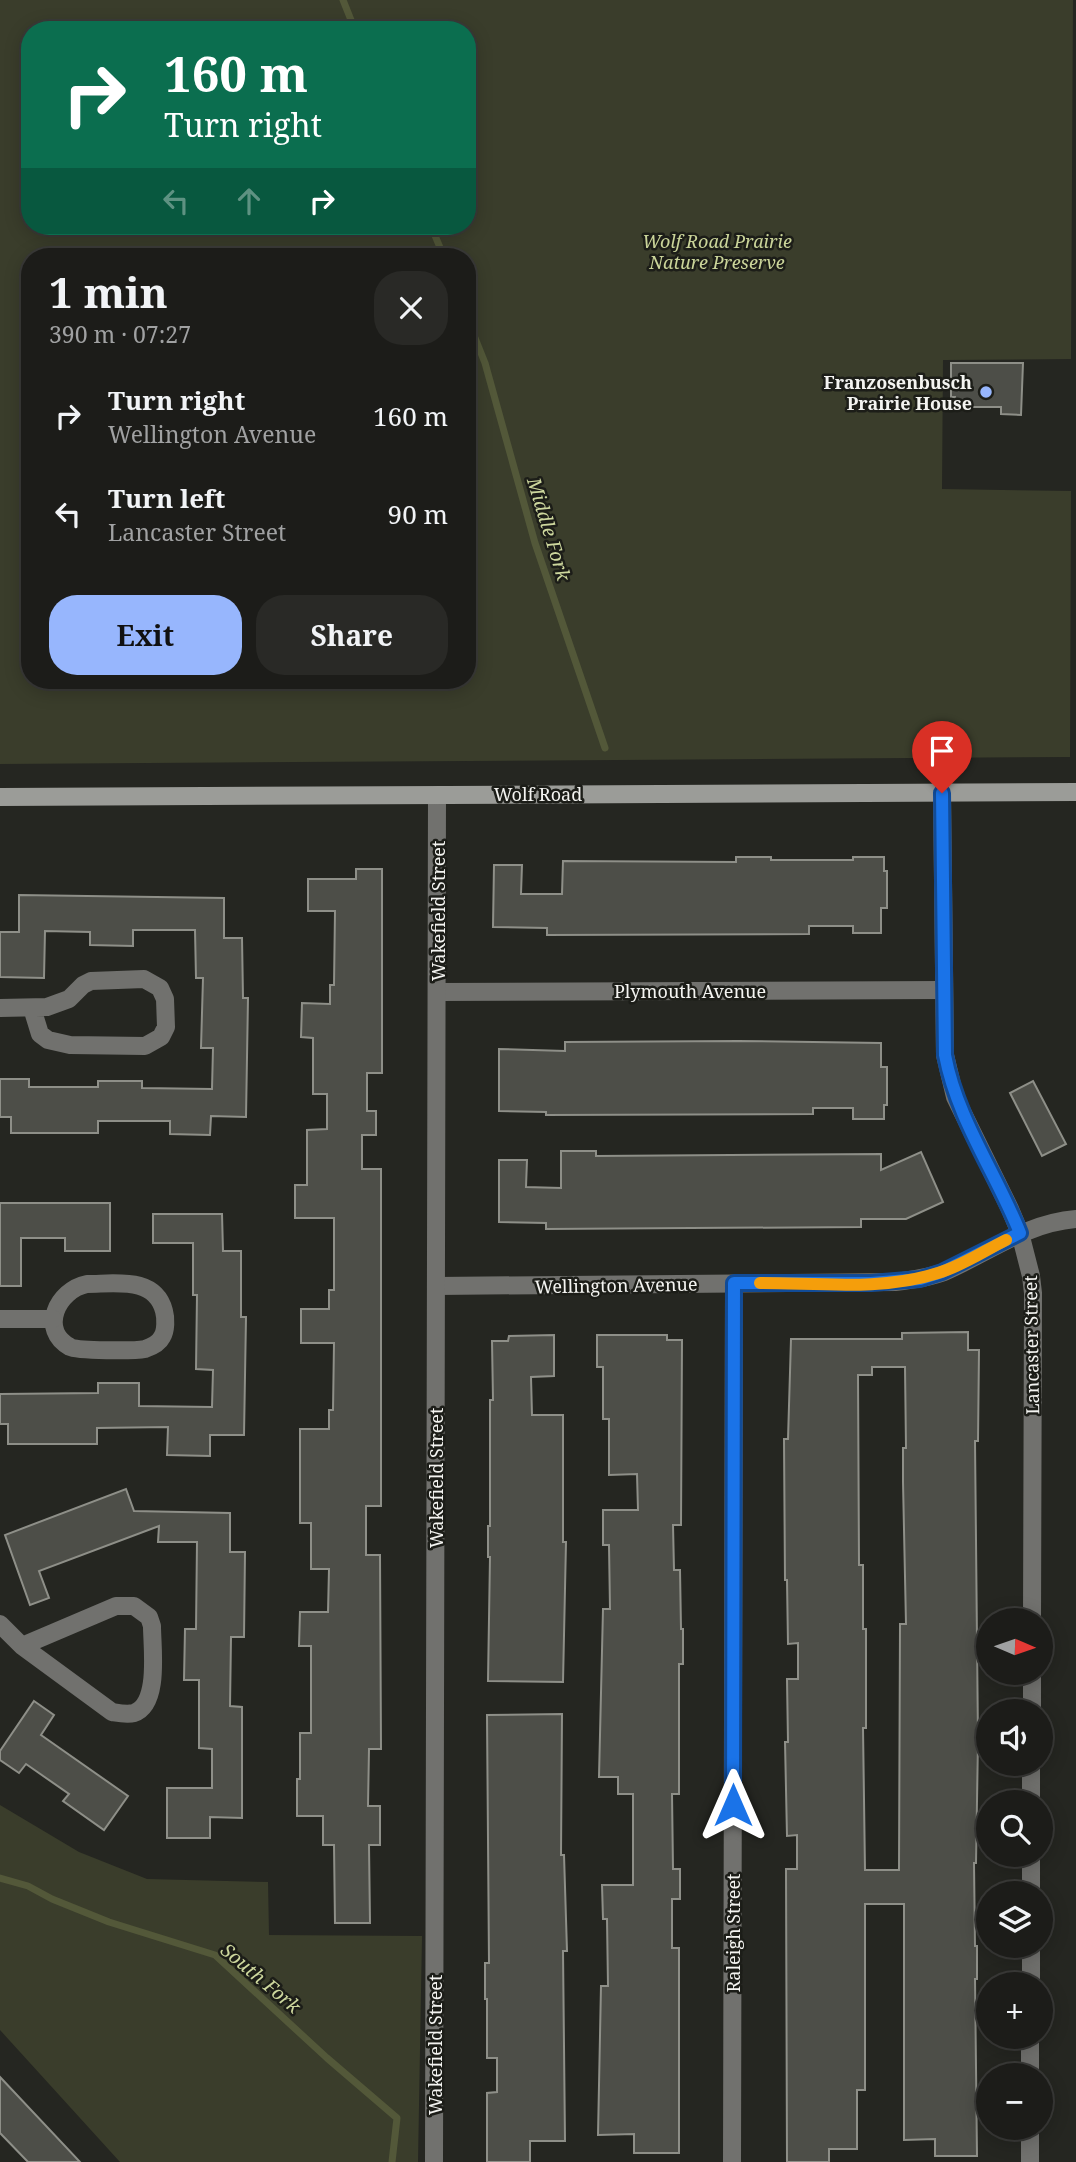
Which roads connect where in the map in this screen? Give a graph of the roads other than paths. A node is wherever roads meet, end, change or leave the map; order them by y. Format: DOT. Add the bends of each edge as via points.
graph roads {
  1 [pos="1076,792"];
  2 [pos="942,793"];
  3 [pos="437,795"];
  4 [pos="0,797"];
  5 [pos="943,990"];
  6 [pos="438,992"];
  7 [pos="0,1008"];
  8 [pos="32,1008"];
  9 [pos="1076,1219"];
  10 [pos="1020,1233"];
  11 [pos="734,1283"];
  12 [pos="437,1286"];
  13 [pos="0,1319"];
  14 [pos="53,1320"];
  15 [pos="1032,1608"];
  16 [pos="0,1624"];
  17 [pos="22,1646"];
  18 [pos="1030,2140"];
  19 [pos="434,2162"];
  20 [pos="732,2162"];
  21 [pos="1030,2162"];
  1 -- 2 [label="main road, Wolf Road"];
  2 -- 3 [label="main road, Wolf Road"];
  2 -- 5 [label="street, Lancaster Street"];
  3 -- 4 [label="main road, Wolf Road"];
  3 -- 6 [label="street, Wakefield Street"];
  5 -- 6 [label="street, Plymouth Avenue"];
  5 -- 10 [label="street, Lancaster Street" via="945,1055 955,1097"];
  6 -- 12 [label="street, Wakefield Street"];
  7 -- 8 [label="street"];
  8 -- 8 [label="street" via="40,1034 70,1045 145,1046 161,1037 166,1027 160,988 144,979 91,981 69,999"];
  9 -- 10 [label="street, Wellington Avenue"];
  10 -- 11 [label="street, Wellington Avenue" via="920,1279"];
  10 -- 15 [label="street, Lancaster Street" via="1033,1293"];
  11 -- 12 [label="street, Wellington Avenue"];
  11 -- 20 [label="street, Raleigh Street"];
  12 -- 19 [label="street, Wakefield Street"];
  13 -- 14 [label="street"];
  14 -- 14 [label="street" via="71,1347 145,1349 163,1336 165,1316 156,1294 138,1284 87,1284 68,1292"];
  16 -- 17 [label="street"];
  17 -- 17 [label="street" via="116,1606 134,1606 149,1616 152,1626 149,1697 135,1713 111,1712"];
  18 -- 21 [label="street"];
}
